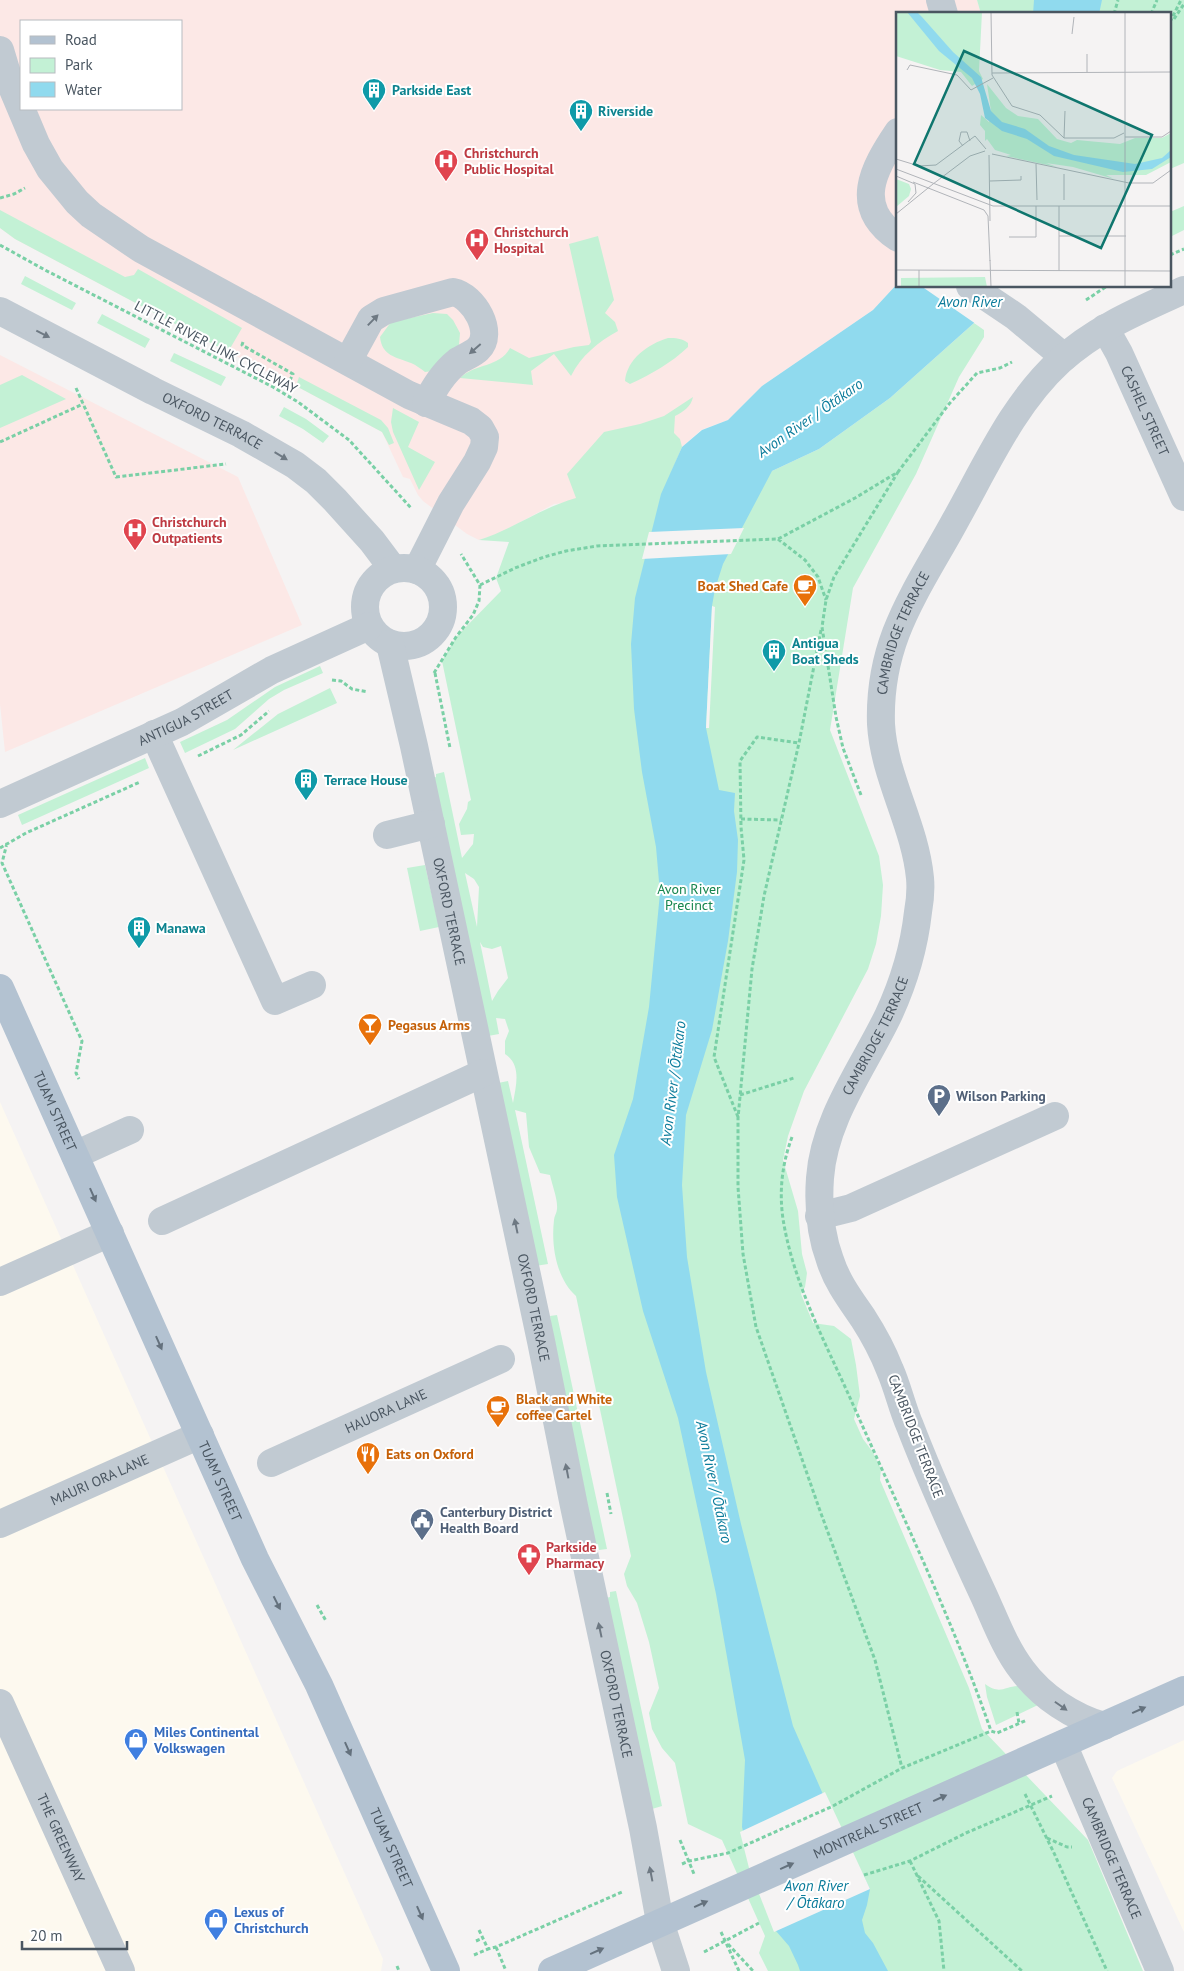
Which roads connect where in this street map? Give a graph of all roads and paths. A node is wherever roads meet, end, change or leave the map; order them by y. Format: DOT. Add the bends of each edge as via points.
graph roads {
  1 [pos="1157,0"];
  2 [pos="1181,0"];
  3 [pos="1184,4"];
  4 [pos="1152,12"];
  5 [pos="1172,18"];
  6 [pos="1172,19"];
  7 [pos="0,50"];
  8 [pos="20,106"];
  9 [pos="22,110"];
  10 [pos="896,135"];
  11 [pos="28,186"];
  12 [pos="0,198"];
  13 [pos="894,236"];
  14 [pos="0,245"];
  15 [pos="1184,249"];
  16 [pos="1172,254"];
  17 [pos="973,288"];
  18 [pos="1184,290"];
  19 [pos="0,311"];
  20 [pos="1105,328"];
  21 [pos="1064,357"];
  22 [pos="348,361"];
  23 [pos="977,373"];
  24 [pos="74,385"];
  25 [pos="426,403"];
  26 [pos="83,404"];
  27 [pos="0,442"];
  28 [pos="226,464"];
  29 [pos="1184,497"];
  30 [pos="436,530"];
  31 [pos="778,539"];
  32 [pos="405,570"];
  33 [pos="480,586"];
  34 [pos="826,600"];
  35 [pos="369,626"];
  36 [pos="390,644"];
  37 [pos="435,673"];
  38 [pos="154,734"];
  39 [pos="799,743"];
  40 [pos="0,804"];
  41 [pos="741,819"];
  42 [pos="781,820"];
  43 [pos="431,824"];
  44 [pos="387,835"];
  45 [pos="8,844"];
  46 [pos="312,985"];
  47 [pos="0,988"];
  48 [pos="82,1042"];
  49 [pos="483,1072"];
  50 [pos="794,1078"];
  51 [pos="740,1095"];
  52 [pos="1055,1116"];
  53 [pos="738,1118"];
  54 [pos="130,1130"];
  55 [pos="75,1155"];
  56 [pos="819,1216"];
  57 [pos="162,1221"];
  58 [pos="110,1233"];
  59 [pos="0,1282"];
  60 [pos="501,1359"];
  61 [pos="200,1435"];
  62 [pos="270,1463"];
  63 [pos="0,1524"];
  64 [pos="1184,1690"];
  65 [pos="0,1703"];
  66 [pos="1028,1719"];
  67 [pos="1104,1726"];
  68 [pos="1062,1744"];
  69 [pos="1024,1791"];
  70 [pos="1058,1792"];
  71 [pos="1030,1805"];
  72 [pos="1047,1838"];
  73 [pos="1067,1847"];
  74 [pos="728,1853"];
  75 [pos="910,1860"];
  76 [pos="864,1875"];
  77 [pos="918,1876"];
  78 [pos="582,1909"];
  79 [pos="660,1922"];
  80 [pos="759,1923"];
  81 [pos="719,1928"];
  82 [pos="479,1930"];
  83 [pos="483,1938"];
  84 [pos="476,1941"];
  85 [pos="725,1942"];
  86 [pos="496,1947"];
  87 [pos="488,1949"];
  88 [pos="481,1952"];
  89 [pos="397,1966"];
  90 [pos="675,1968"];
  91 [pos="121,1971"];
  92 [pos="399,1971"];
  93 [pos="446,1971"];
  94 [pos="506,1971"];
  95 [pos="552,1971"];
  96 [pos="739,1971"];
  97 [pos="753,1971"];
  98 [pos="944,1971"];
  99 [pos="1022,1971"];
  100 [pos="1107,1971"];
  101 [pos="1160,1971"];
  1 -- 4 [label="path"];
  2 -- 5 [label="path"];
  3 -- 6 [label="path"];
  7 -- 8 [label="street"];
  9 -- 22 [label="street" via="50,169 91,215 141,249"];
  10 -- 13 [label="street" via="879,161 870,195 872,212"];
  11 -- 12 [label="path"];
  14 -- 30 [label="path, LITTLE RIVER LINK CYCLEWAY" via="298,402 349,440 392,489"];
  15 -- 16 [label="path"];
  17 -- 21 [label="street" via="1007,310"];
  18 -- 20 [label="street, CAMBRIDGE TERRACE"];
  19 -- 32 [label="street, OXFORD TERRACE, one-way" via="295,465 316,481"];
  20 -- 21 [label="street, CAMBRIDGE TERRACE"];
  20 -- 29 [label="street, CASHEL STREET"];
  21 -- 56 [label="street, CAMBRIDGE TERRACE" via="1033,388 999,442 911,601 885,666 881,728 920,879 918,914 903,982 835,1119 820,1172"];
  22 -- 25 [label="street"];
  22 -- 25 [label="street, one-way" via="371,320 384,310 453,292 462,294 480,314 483,340 479,349 460,360 440,378"];
  23 -- 31 [label="path" via="949,404 898,472"];
  24 -- 26 [label="path"];
  25 -- 30 [label="street" via="471,421 485,437 477,462"];
  26 -- 27 [label="path"];
  26 -- 28 [label="path" via="116,477"];
  30 -- 32 [label="street"];
  30 -- 33 [label="path, LITTLE RIVER LINK CYCLEWAY" via="464,557"];
  31 -- 33 [label="path" via="597,546 544,557"];
  31 -- 34 [label="path" via="805,560 818,577"];
  32 -- 35 [label="street" via="378,578 367,592 364,604"];
  32 -- 36 [label="street" via="428,576 436,585 443,609 434,632 426,640 414,645"];
  33 -- 37 [label="path" via="479,601 473,615"];
  35 -- 36 [label="street"];
  35 -- 38 [label="street, ANTIGUA STREET" via="272,670 189,718"];
  36 -- 43 [label="street, OXFORD TERRACE"];
  38 -- 40 [label="street, ANTIGUA STREET"];
  38 -- 46 [label="street" via="275,1001"];
  39 -- 41 [label="path" via="757,737 740,761"];
  41 -- 42 [label="path"];
  41 -- 53 [label="path" via="744,860 714,1057"];
  43 -- 44 [label="street"];
  43 -- 49 [label="street, OXFORD TERRACE"];
  45 -- 48 [label="path" via="2,863"];
  47 -- 55 [label="main road, TUAM STREET"];
  49 -- 57 [label="street"];
  79 -- 49 [label="street, OXFORD TERRACE, one-way" via="643,1828"];
  50 -- 51 [label="path"];
  52 -- 56 [label="street" via="851,1208"];
  54 -- 55 [label="street"];
  55 -- 58 [label="main road, TUAM STREET, one-way"];
  56 -- 67 [label="street, CAMBRIDGE TERRACE, one-way" via="837,1279 881,1350 960,1545 1013,1657 1024,1674 1056,1702 1071,1713"];
  58 -- 59 [label="street"];
  58 -- 61 [label="main road, TUAM STREET, one-way"];
  60 -- 62 [label="street, HAUORA LANE"];
  61 -- 63 [label="street, MAURI ORA LANE"];
  61 -- 93 [label="main road, TUAM STREET, one-way" via="255,1559 319,1685"];
  67 -- 64 [label="main road, MONTREAL STREET, one-way"];
  65 -- 91 [label="street, THE GREENWAY"];
  66 -- 74 [label="path" via="902,1768 833,1806"];
  67 -- 68 [label="main road, MONTREAL STREET"];
  79 -- 68 [label="main road, MONTREAL STREET, one-way"];
  68 -- 101 [label="street, CAMBRIDGE TERRACE"];
  69 -- 71 [label="path"];
  70 -- 71 [label="path"];
  71 -- 72 [label="path"];
  71 -- 75 [label="path"];
  72 -- 73 [label="path"];
  72 -- 100 [label="path"];
  75 -- 76 [label="path"];
  75 -- 77 [label="path"];
  77 -- 98 [label="path" via="939,1921"];
  77 -- 99 [label="path"];
  78 -- 86 [label="path"];
  79 -- 90 [label="street, OXFORD TERRACE"];
  95 -- 79 [label="main road, MONTREAL STREET, one-way"];
  80 -- 85 [label="path"];
  81 -- 85 [label="path"];
  82 -- 83 [label="path"];
  83 -- 84 [label="path"];
  83 -- 87 [label="path"];
  85 -- 90 [label="path"];
  85 -- 96 [label="path"];
  85 -- 97 [label="path"];
  86 -- 87 [label="path"];
  86 -- 94 [label="path"];
  87 -- 88 [label="path"];
  89 -- 92 [label="path"];
}
